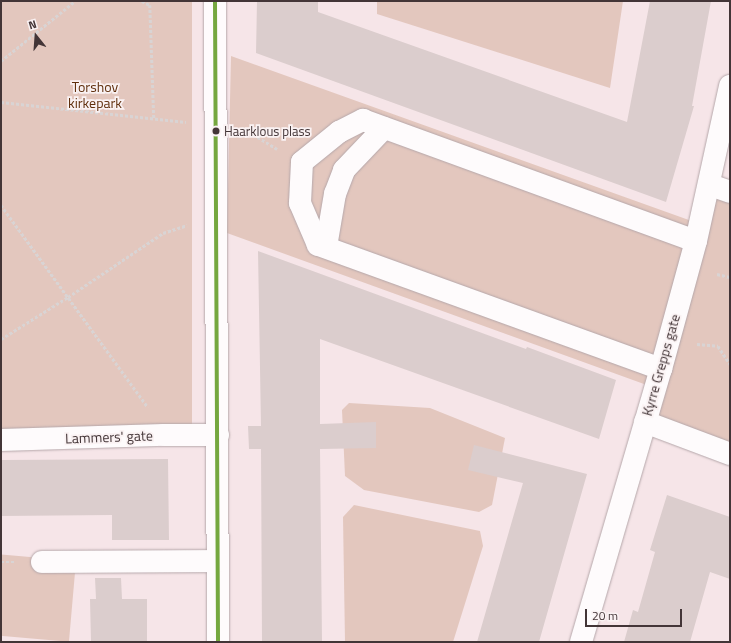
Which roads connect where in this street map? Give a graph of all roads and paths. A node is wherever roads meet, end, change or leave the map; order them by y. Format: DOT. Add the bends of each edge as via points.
graph roads {
  1 [pos="75,1"];
  2 [pos="142,1"];
  3 [pos="215,1"];
  4 [pos="1,61"];
  5 [pos="730,86"];
  6 [pos="1,102"];
  7 [pos="154,119"];
  8 [pos="186,122"];
  9 [pos="384,128"];
  10 [pos="245,129"];
  11 [pos="302,162"];
  12 [pos="710,185"];
  13 [pos="730,192"];
  14 [pos="1,205"];
  15 [pos="187,225"];
  16 [pos="696,242"];
  17 [pos="326,247"];
  18 [pos="715,273"];
  19 [pos="730,278"];
  20 [pos="68,297"];
  21 [pos="1,339"];
  22 [pos="696,344"];
  23 [pos="730,364"];
  24 [pos="661,369"];
  25 [pos="645,422"];
  26 [pos="164,435"];
  27 [pos="218,435"];
  28 [pos="1,440"];
  29 [pos="730,454"];
  30 [pos="217,561"];
  31 [pos="42,562"];
  32 [pos="218,642"];
  33 [pos="581,642"];
  1 -- 4 [label="path"];
  2 -- 7 [label="path" via="150,6"];
  3 -- 27 [label="street"];
  5 -- 12 [label="street, Kyrre Grepps gate"];
  6 -- 7 [label="path"];
  7 -- 8 [label="path"];
  9 -- 11 [label="street" via="363,120 339,132"];
  9 -- 16 [label="street"];
  9 -- 17 [label="street" via="344,170 335,194"];
  10 -- 11 [label="path" via="253,136"];
  11 -- 17 [label="street" via="300,203 318,245"];
  12 -- 13 [label="street"];
  12 -- 16 [label="street, Kyrre Grepps gate"];
  14 -- 20 [label="path"];
  15 -- 20 [label="path" via="163,233"];
  16 -- 24 [label="street, Kyrre Grepps gate"];
  17 -- 24 [label="street"];
  18 -- 19 [label="path"];
  20 -- 21 [label="path"];
  20 -- 26 [label="path" via="148,406"];
  22 -- 23 [label="path" via="718,346"];
  24 -- 25 [label="street, Kyrre Grepps gate"];
  25 -- 29 [label="street"];
  25 -- 33 [label="street, Kyrre Grepps gate"];
  26 -- 27 [label="street, Lammers' gate"];
  26 -- 28 [label="street, Lammers' gate"];
  27 -- 30 [label="street"];
  30 -- 31 [label="street"];
  30 -- 32 [label="street"];
}
